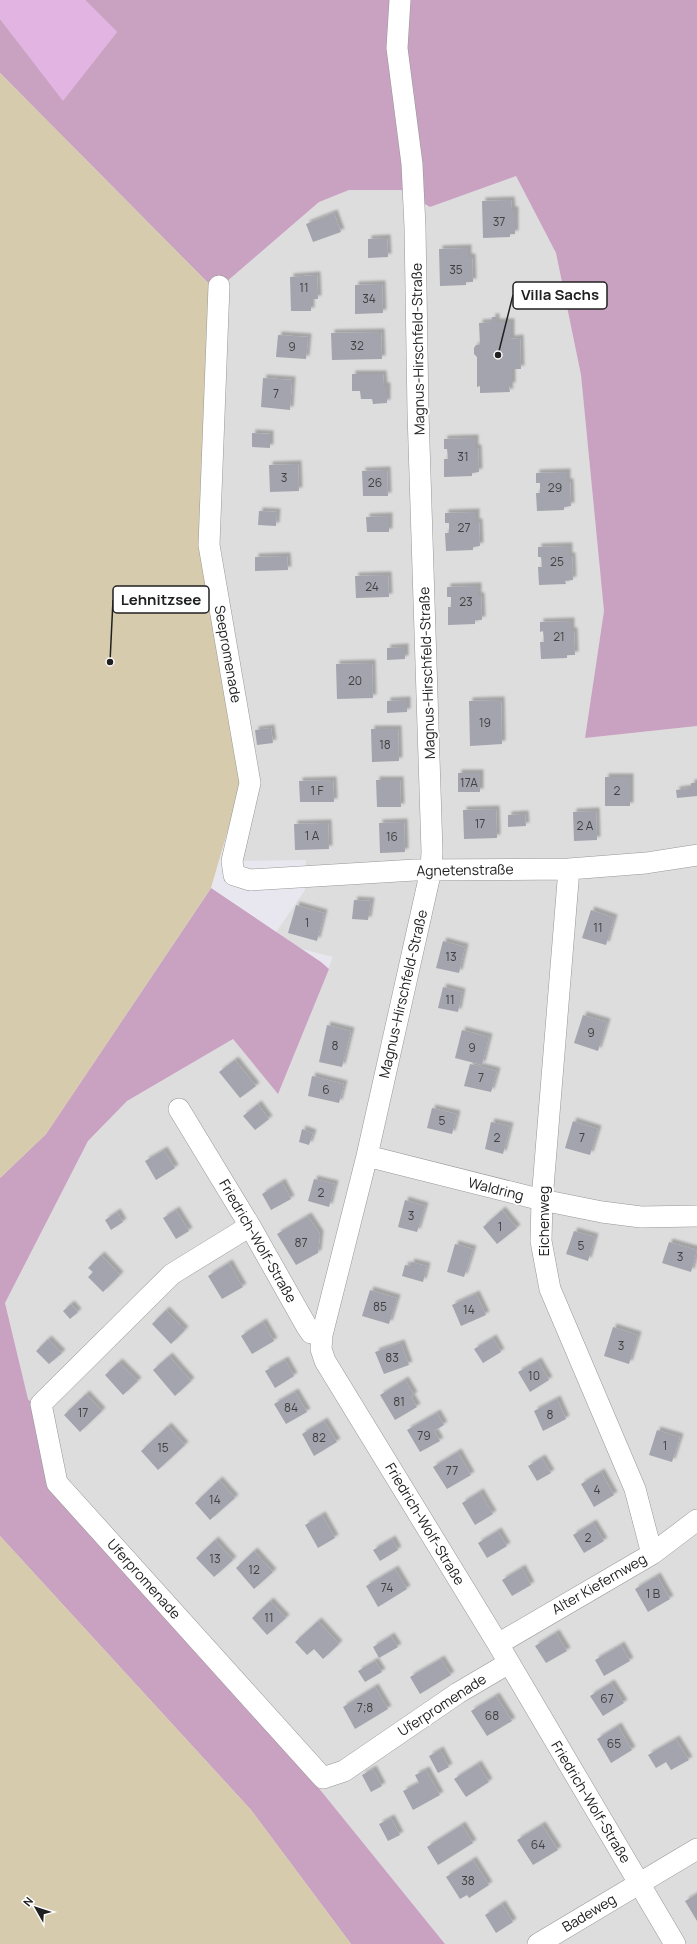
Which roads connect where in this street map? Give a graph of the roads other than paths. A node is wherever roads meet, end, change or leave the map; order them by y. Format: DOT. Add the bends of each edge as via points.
graph roads {
  1 [pos="400,0"];
  2 [pos="219,286"];
  3 [pos="697,855"];
  4 [pos="569,869"];
  5 [pos="431,870"];
  6 [pos="234,875"];
  7 [pos="179,1110"];
  8 [pos="367,1156"];
  9 [pos="542,1200"];
  10 [pos="697,1216"];
  11 [pos="250,1226"];
  12 [pos="322,1335"];
  13 [pos="697,1520"];
  14 [pos="652,1554"];
  15 [pos="498,1644"];
  16 [pos="509,1663"];
  17 [pos="697,1849"];
  18 [pos="639,1883"];
  19 [pos="538,1944"];
  20 [pos="676,1944"];
  1 -- 5 [label="street, Magnus-Hirschfeld-Straße" via="397,48 412,164 415,227 418,412 433,840"];
  2 -- 6 [label="street, Seepromenade" via="209,545 250,783 232,861"];
  3 -- 4 [label="street, Agnetenstraße" via="646,863"];
  4 -- 5 [label="street, Agnetenstraße"];
  4 -- 9 [label="street, Eichenweg"];
  5 -- 6 [label="street, Agnetenstraße" via="250,880"];
  5 -- 8 [label="street, Magnus-Hirschfeld-Straße"];
  7 -- 11 [label="street, Friedrich-Wolf-Straße"];
  8 -- 9 [label="street, Waldring"];
  8 -- 12 [label="street, Magnus-Hirschfeld-Straße"];
  9 -- 10 [label="street, Waldring" via="641,1217"];
  9 -- 14 [label="street, Eichenweg" via="541,1241 550,1288 635,1489"];
  11 -- 12 [label="street, Friedrich-Wolf-Straße" via="311,1333"];
  11 -- 16 [label="street, Uferpromenade" via="172,1274 41,1404 57,1483 323,1778 344,1771 458,1693"];
  12 -- 15 [label="street, Friedrich-Wolf-Straße" via="321,1349 325,1361"];
  13 -- 14 [label="street, Alter Kiefernweg"];
  14 -- 15 [label="street, Alter Kiefernweg"];
  15 -- 16 [label="street, Friedrich-Wolf-Straße"];
  16 -- 18 [label="street, Friedrich-Wolf-Straße"];
  17 -- 18 [label="street, Badeweg"];
  18 -- 19 [label="street, Badeweg"];
  18 -- 20 [label="street, Friedrich-Wolf-Straße"];
}
